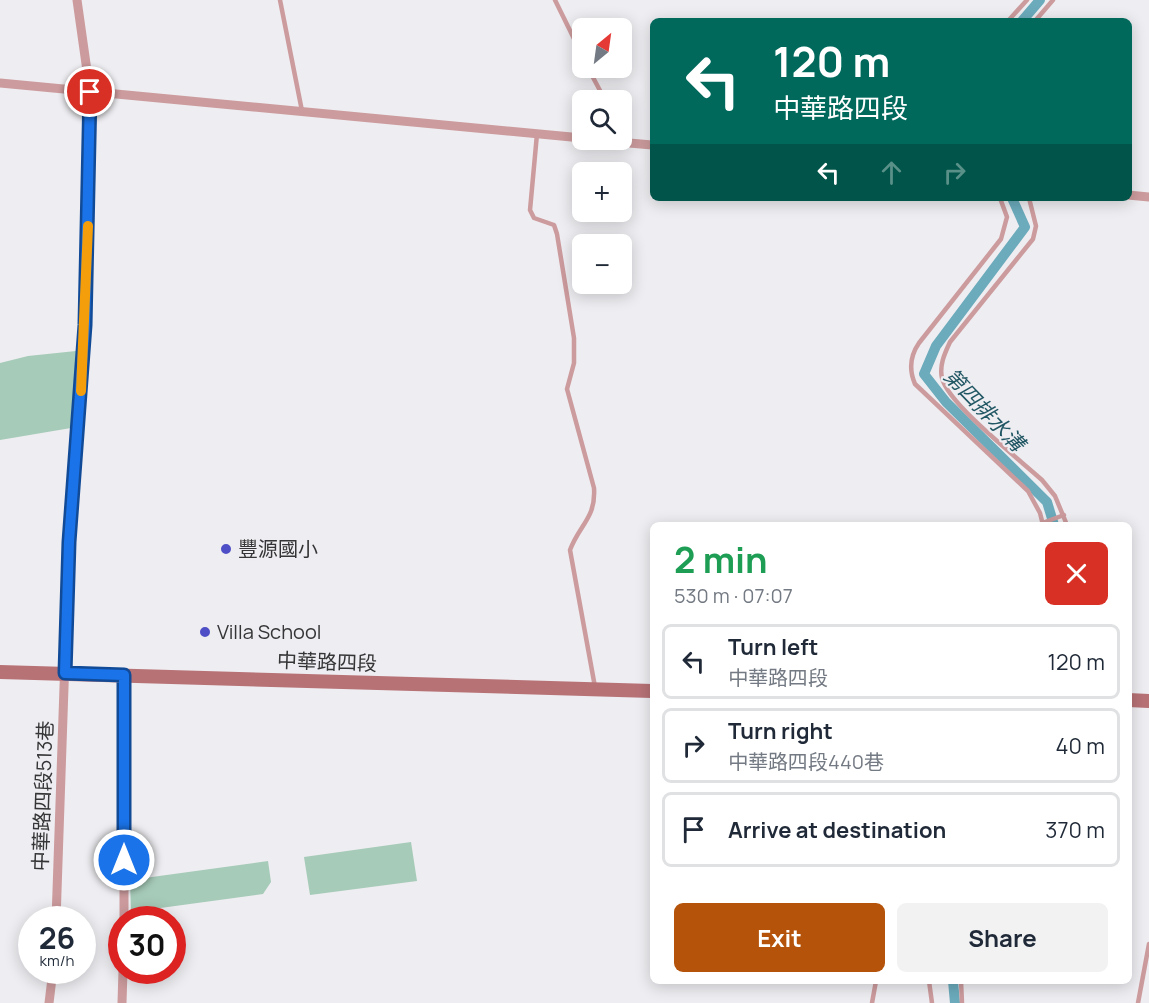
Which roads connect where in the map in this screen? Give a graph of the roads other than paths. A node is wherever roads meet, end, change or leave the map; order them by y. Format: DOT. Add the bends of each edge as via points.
graph roads {
  1 [pos="77,0"];
  2 [pos="280,0"];
  3 [pos="555,0"];
  4 [pos="1027,0"];
  5 [pos="1053,0"];
  6 [pos="1011,18"];
  7 [pos="1038,18"];
  8 [pos="572,35"];
  9 [pos="0,83"];
  10 [pos="90,92"];
  11 [pos="302,111"];
  12 [pos="537,134"];
  13 [pos="572,137"];
  14 [pos="632,143"];
  15 [pos="650,145"];
  16 [pos="1132,195"];
  17 [pos="1149,197"];
  18 [pos="1001,201"];
  19 [pos="1030,201"];
  20 [pos="1064,517"];
  21 [pos="1043,522"];
  22 [pos="1046,522"];
  23 [pos="1066,522"];
  24 [pos="0,672"];
  25 [pos="65,673"];
  26 [pos="124,675"];
  27 [pos="595,690"];
  28 [pos="650,691"];
  29 [pos="1132,700"];
  30 [pos="1149,701"];
  31 [pos="57,906"];
  32 [pos="124,906"];
  33 [pos="1149,944"];
  34 [pos="52,984"];
  35 [pos="123,984"];
  36 [pos="875,984"];
  37 [pos="929,984"];
  38 [pos="961,984"];
  39 [pos="50,1003"];
  40 [pos="122,1003"];
  41 [pos="872,1003"];
  42 [pos="932,1003"];
  43 [pos="962,1003"];
  44 [pos="1138,1003"];
  1 -- 10 [label="street, 中華路四段513巷"];
  2 -- 11 [label="lane"];
  3 -- 8 [label="lane"];
  4 -- 6 [label="lane"];
  5 -- 7 [label="lane"];
  9 -- 10 [label="street"];
  10 -- 11 [label="street"];
  10 -- 25 [label="street, 中華路四段513巷" via="84,336 69,542"];
  11 -- 12 [label="street"];
  12 -- 13 [label="street"];
  12 -- 27 [label="lane" via="530,210 534,218 554,225 557,234 574,338 574,363 567,389 594,488 591,514 570,550"];
  14 -- 15 [label="street"];
  16 -- 17 [label="street"];
  18 -- 21 [label="lane" via="1007,217 1001,239 913,351 911,374 922,392 1028,491"];
  19 -- 20 [label="lane" via="1036,226 1033,239 950,342 942,360 941,377 951,398 1042,480"];
  20 -- 22 [label="lane, bridge"];
  20 -- 23 [label="lane"];
  24 -- 25 [label="street, 中華路四段"];
  25 -- 26 [label="street, 中華路四段"];
  25 -- 31 [label="street, 中華路四段513巷"];
  26 -- 27 [label="street, 中華路四段"];
  26 -- 32 [label="street"];
  27 -- 28 [label="street, 中華路四段"];
  29 -- 30 [label="street"];
  33 -- 44 [label="lane"];
  34 -- 39 [label="street"];
  35 -- 40 [label="street"];
  36 -- 41 [label="lane"];
  37 -- 42 [label="lane"];
  38 -- 43 [label="lane"];
}
